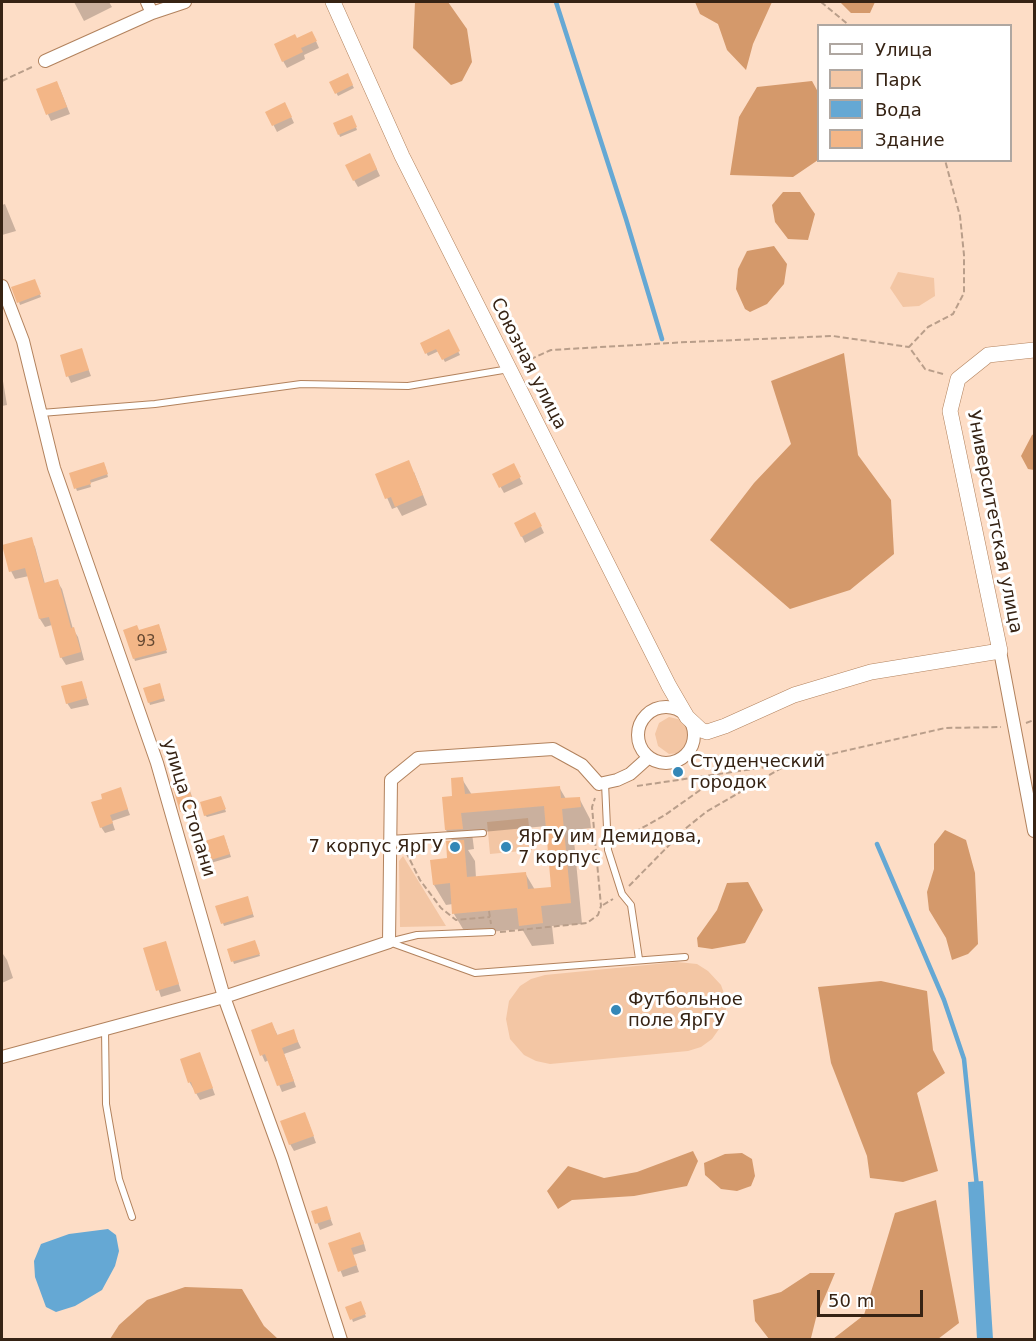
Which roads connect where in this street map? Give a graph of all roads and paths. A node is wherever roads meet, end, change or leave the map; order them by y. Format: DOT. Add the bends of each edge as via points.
graph roads {
  1 [pos="186,2"];
  2 [pos="333,2"];
  3 [pos="821,2"];
  4 [pos="149,7"];
  5 [pos="848,24"];
  6 [pos="45,61"];
  7 [pos="2,81"];
  8 [pos="946,162"];
  9 [pos="2,286"];
  10 [pos="909,347"];
  11 [pos="1035,350"];
  12 [pos="509,369"];
  13 [pos="958,378"];
  14 [pos="41,413"];
  15 [pos="1000,651"];
  16 [pos="687,717"];
  17 [pos="1014,726"];
  18 [pos="706,732"];
  19 [pos="693,742"];
  20 [pos="649,757"];
  21 [pos="787,764"];
  22 [pos="722,775"];
  23 [pos="602,783"];
  24 [pos="629,787"];
  25 [pos="1035,831"];
  26 [pos="483,833"];
  27 [pos="390,839"];
  28 [pos="608,850"];
  29 [pos="406,852"];
  30 [pos="622,894"];
  31 [pos="601,906"];
  32 [pos="490,917"];
  33 [pos="492,932"];
  34 [pos="389,942"];
  35 [pos="685,957"];
  36 [pos="639,959"];
  37 [pos="224,997"];
  38 [pos="105,1029"];
  39 [pos="2,1057"];
  40 [pos="132,1217"];
  41 [pos="341,1340"];
  1 -- 4 [label="street"];
  2 -- 12 [label="street, Союзная улица" via="402,156"];
  3 -- 5 [label="path"];
  4 -- 6 [label="street"];
  6 -- 7 [label="path"];
  8 -- 10 [label="path" via="960,216 964,294 953,314 928,327"];
  9 -- 14 [label="street, улица Стопани" via="23,341"];
  10 -- 12 [label="path" via="833,336 574,348 552,350"];
  10 -- 13 [label="path" via="925,369"];
  11 -- 13 [label="street" via="988,355"];
  12 -- 14 [label="lane" via="408,386 301,384 155,404"];
  12 -- 16 [label="street, Союзная улица"];
  13 -- 15 [label="street, Университетская улица" via="950,411"];
  14 -- 37 [label="street, улица Стопани" via="54,468 157,764"];
  15 -- 17 [label="street"];
  15 -- 18 [label="street, Университетская улица" via="871,672 794,695"];
  16 -- 18 [label="street, Союзная улица"];
  16 -- 19 [label="street" via="692,724"];
  16 -- 20 [label="street" via="663,707 646,716 638,733"];
  17 -- 21 [label="path" via="945,728"];
  17 -- 25 [label="street"];
  18 -- 19 [label="street, Университетская улица"];
  19 -- 20 [label="street" via="675,761"];
  20 -- 23 [label="street" via="630,774"];
  21 -- 22 [label="path"];
  21 -- 30 [label="path" via="692,823"];
  22 -- 24 [label="path"];
  22 -- 28 [label="path"];
  23 -- 27 [label="street" via="582,765 553,749 418,758 391,780"];
  23 -- 28 [label="lane"];
  23 -- 31 [label="path" via="592,807"];
  26 -- 27 [label="lane"];
  27 -- 34 [label="street"];
  28 -- 30 [label="lane"];
  29 -- 32 [label="path" via="420,880 441,908 456,920"];
  30 -- 31 [label="path"];
  30 -- 36 [label="lane" via="631,905"];
  31 -- 33 [label="path" via="598,915 587,923"];
  33 -- 34 [label="lane" via="417,935"];
  34 -- 36 [label="lane" via="474,973"];
  34 -- 37 [label="street"];
  35 -- 36 [label="lane"];
  37 -- 38 [label="street"];
  37 -- 41 [label="street, улица Стопани" via="282,1157"];
  38 -- 39 [label="street"];
  38 -- 40 [label="lane" via="106,1104 119,1179"];
}
